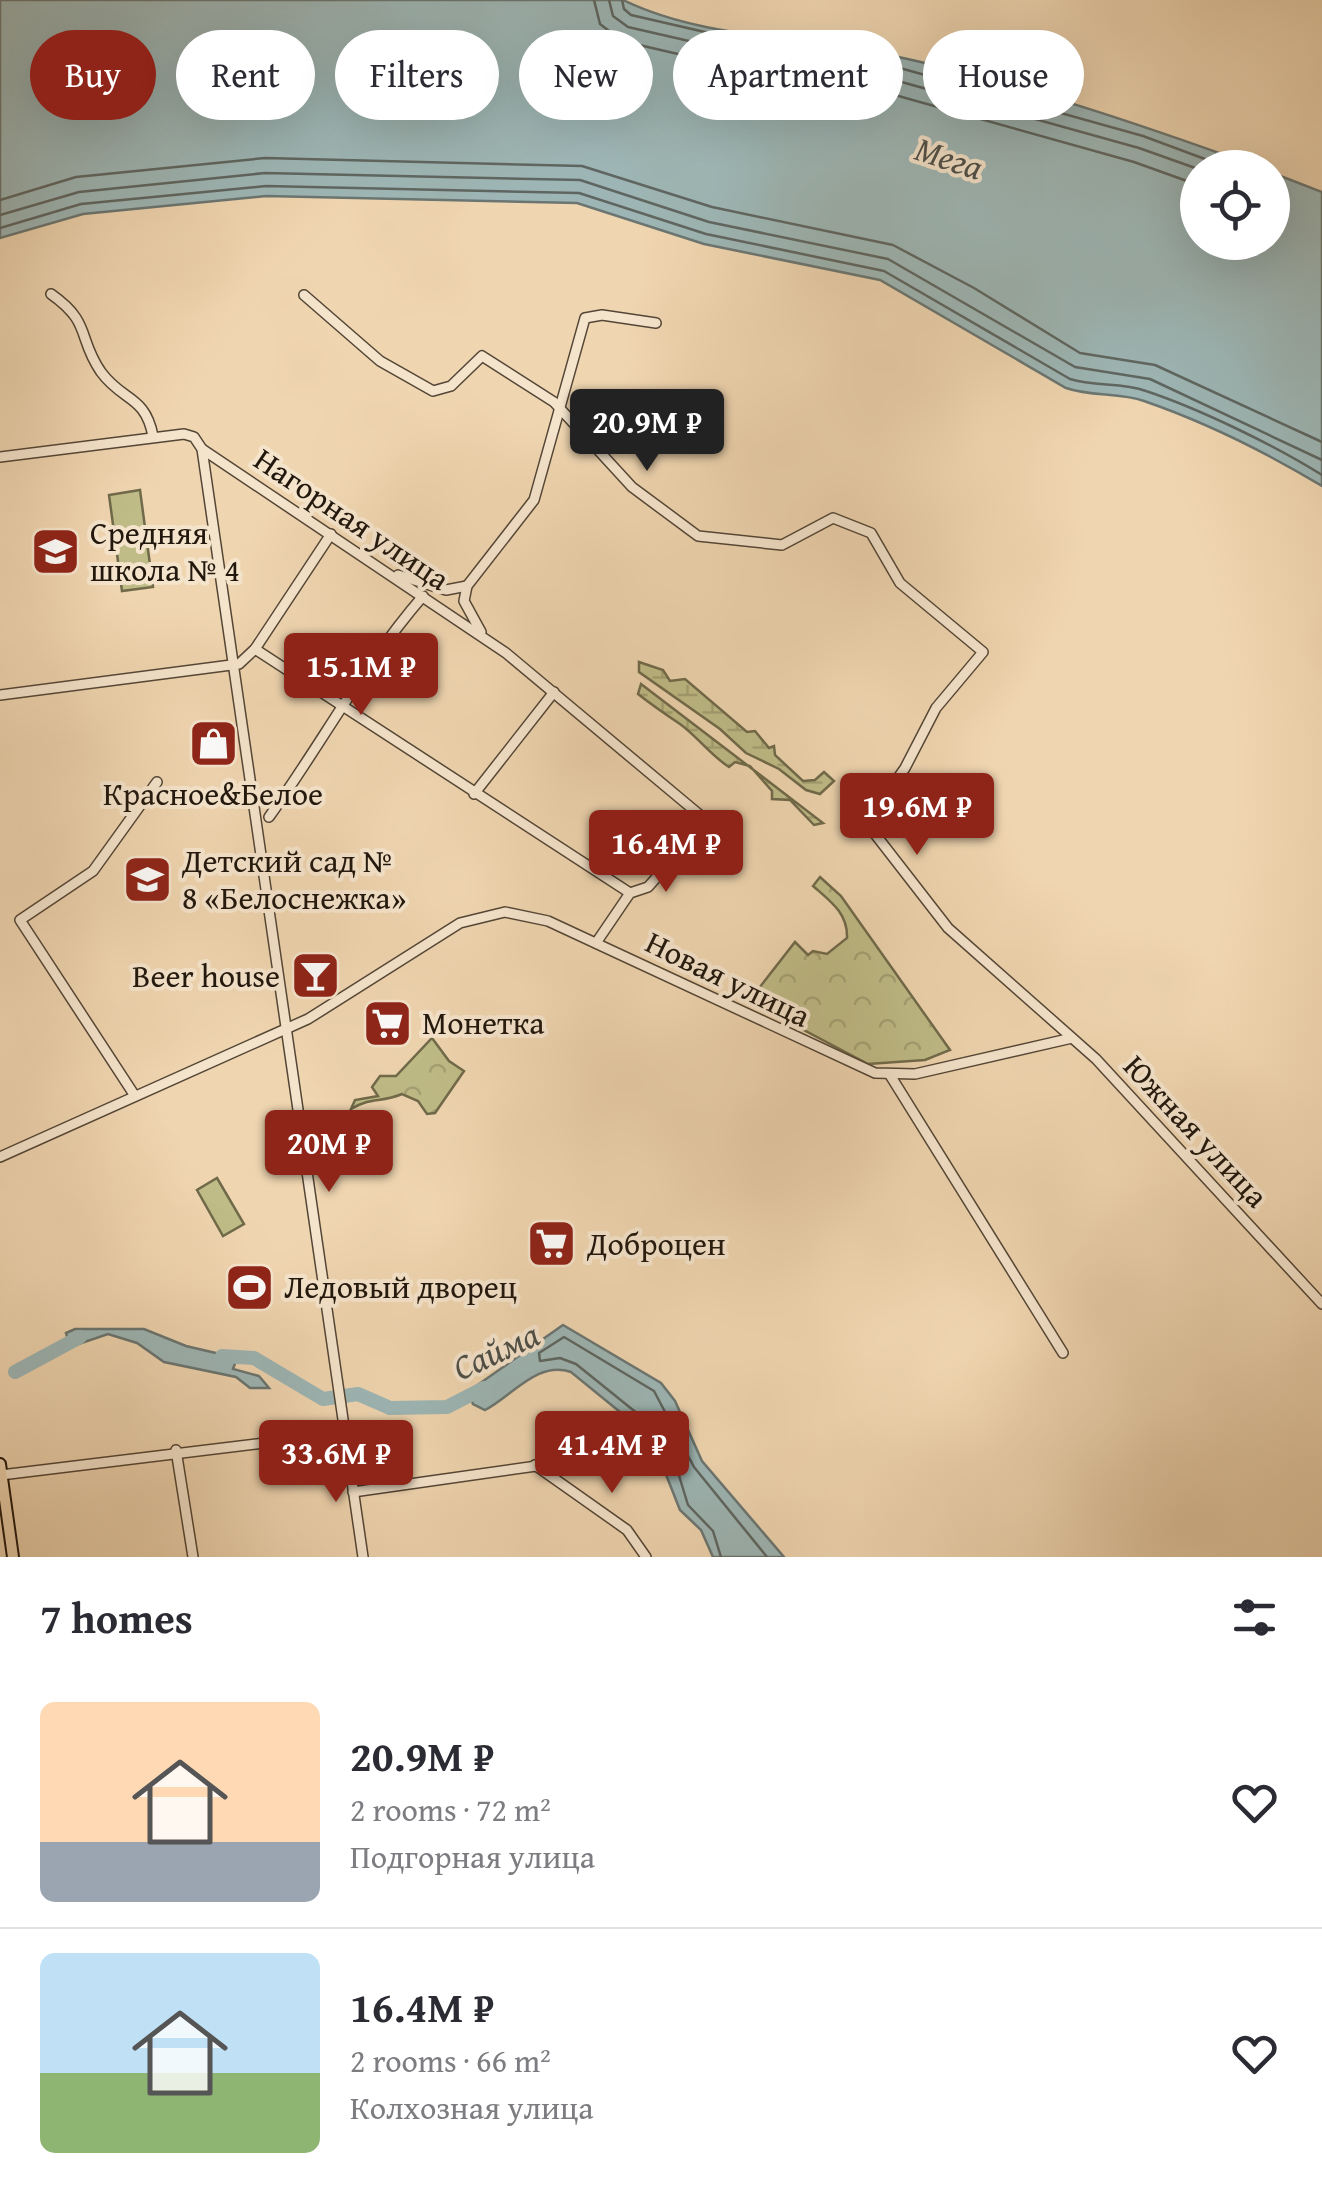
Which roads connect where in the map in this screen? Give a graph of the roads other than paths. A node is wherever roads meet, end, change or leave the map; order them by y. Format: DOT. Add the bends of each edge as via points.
graph roads {
  1 [pos="51,294"];
  2 [pos="304,295"];
  3 [pos="656,323"];
  4 [pos="562,410"];
  5 [pos="154,436"];
  6 [pos="202,449"];
  7 [pos="0,457"];
  8 [pos="331,534"];
  9 [pos="380,568"];
  10 [pos="466,586"];
  11 [pos="423,596"];
  12 [pos="486,639"];
  13 [pos="255,649"];
  14 [pos="233,666"];
  15 [pos="554,692"];
  16 [pos="0,695"];
  17 [pos="344,709"];
  18 [pos="156,782"];
  19 [pos="474,794"];
  20 [pos="270,816"];
  21 [pos="630,893"];
  22 [pos="596,943"];
  23 [pos="284,1031"];
  24 [pos="1072,1038"];
  25 [pos="890,1076"];
  26 [pos="135,1096"];
  27 [pos="0,1157"];
  28 [pos="1322,1304"];
  29 [pos="1063,1353"];
  30 [pos="305,1438"];
  31 [pos="176,1450"];
  32 [pos="572,1461"];
  33 [pos="535,1465"];
  34 [pos="1,1470"];
  35 [pos="353,1492"];
  36 [pos="12,1557"];
  37 [pos="193,1557"];
  38 [pos="363,1557"];
  39 [pos="646,1557"];
  1 -- 5 [label="street" via="78,316 108,380 146,408"];
  2 -- 4 [label="street" via="380,361 424,387 444,390 482,356"];
  3 -- 4 [label="street" via="585,318"];
  4 -- 10 [label="street" via="532,505"];
  4 -- 24 [label="street, Южная улица" via="632,487 698,536 782,545 832,518 864,527 900,583 983,652 932,715 876,809 872,830 948,928"];
  5 -- 6 [label="street" via="194,437"];
  5 -- 7 [label="street"];
  6 -- 8 [label="street, Нагорная улица"];
  6 -- 14 [label="street"];
  8 -- 9 [label="street, Нагорная улица"];
  8 -- 13 [label="street"];
  9 -- 10 [label="street" via="431,587"];
  9 -- 11 [label="street, Нагорная улица"];
  10 -- 12 [label="street" via="467,610"];
  11 -- 12 [label="street, Нагорная улица"];
  11 -- 17 [label="street" via="375,652"];
  12 -- 15 [label="street, Нагорная улица"];
  13 -- 14 [label="street"];
  13 -- 17 [label="street"];
  14 -- 16 [label="street"];
  14 -- 23 [label="street"];
  15 -- 19 [label="street"];
  15 -- 21 [label="street, Нагорная улица" via="707,821 648,887"];
  17 -- 19 [label="street"];
  17 -- 20 [label="street"];
  18 -- 26 [label="street" via="92,872 20,920"];
  19 -- 21 [label="street"];
  21 -- 22 [label="street"];
  22 -- 23 [label="street, Новая улица" via="526,914 482,916 447,929"];
  22 -- 25 [label="street, Новая улица" via="823,1052"];
  23 -- 26 [label="street, Новая улица"];
  23 -- 35 [label="street"];
  24 -- 25 [label="street, Новая улица"];
  24 -- 28 [label="street, Южная улица"];
  25 -- 29 [label="street"];
  26 -- 27 [label="street, Новая улица"];
  30 -- 31 [label="street"];
  31 -- 34 [label="street"];
  31 -- 37 [label="street"];
  32 -- 33 [label="street"];
  33 -- 35 [label="street"];
  33 -- 39 [label="street" via="627,1530"];
  34 -- 36 [label="main road"];
  35 -- 38 [label="street"];
}
